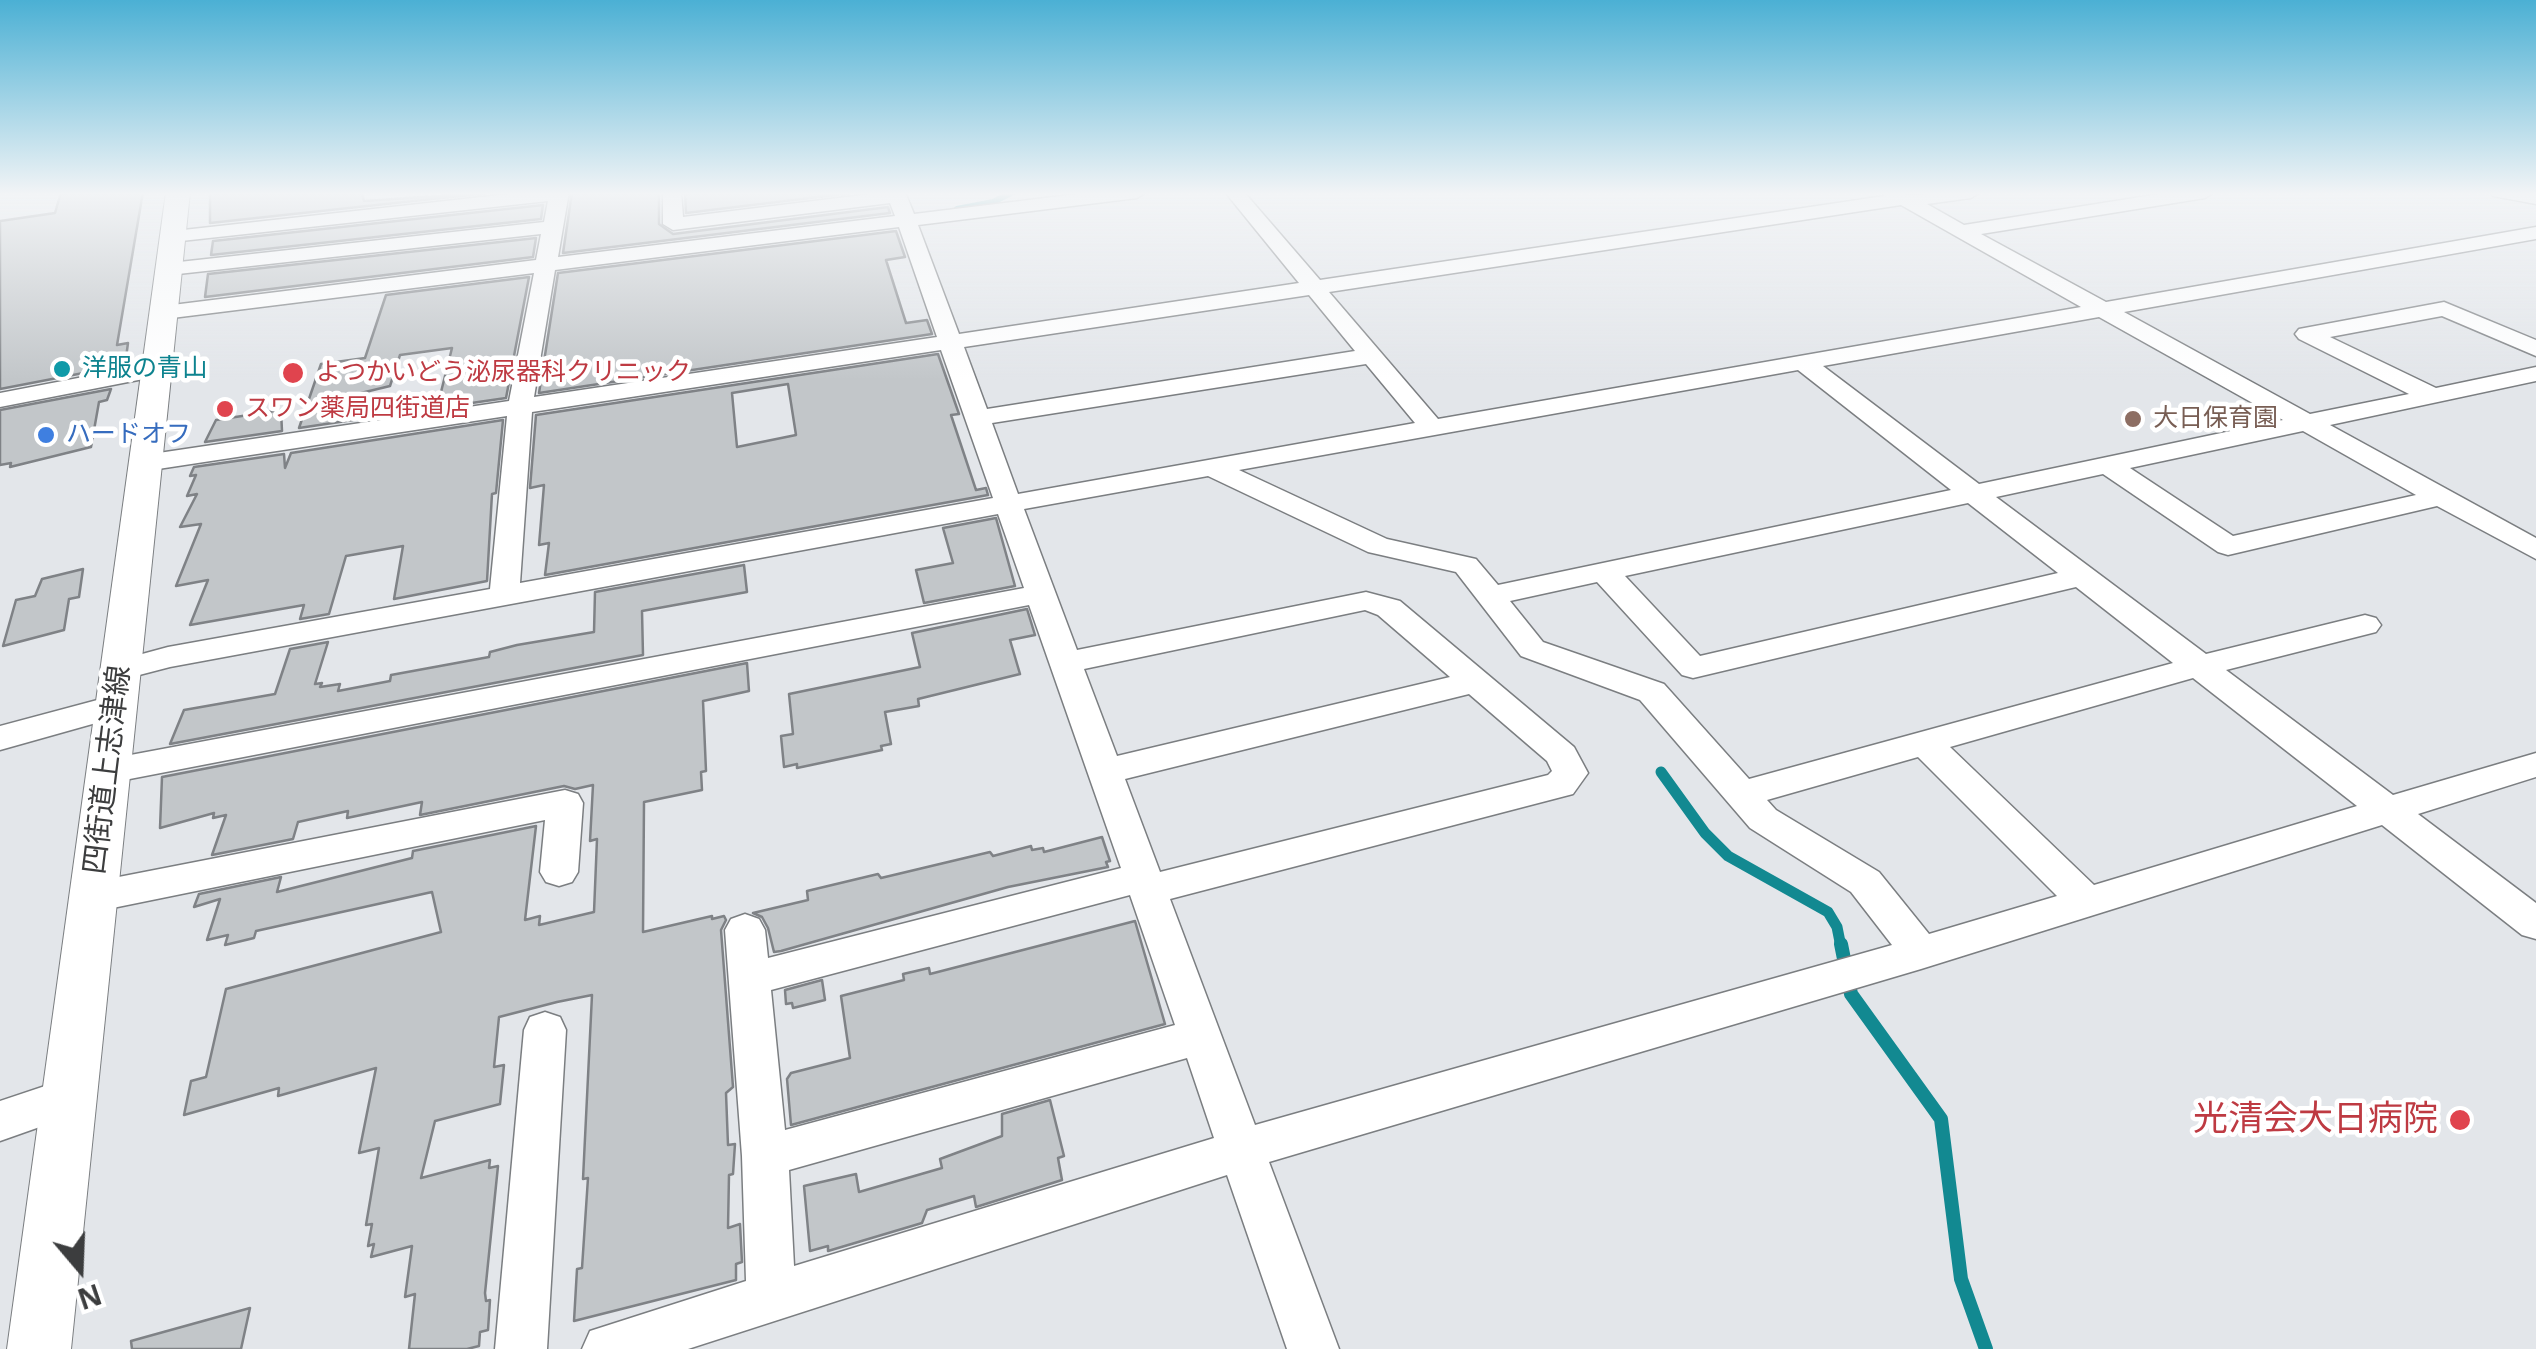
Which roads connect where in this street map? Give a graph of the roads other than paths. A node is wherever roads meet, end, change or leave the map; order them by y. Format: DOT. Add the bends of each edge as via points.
graph roads {
  1 [pos="171,255"];
  2 [pos="546,255"];
  3 [pos="598,255"];
  4 [pos="928,255"];
  5 [pos="1286,255"];
  6 [pos="1527,255"];
  7 [pos="2005,255"];
  8 [pos="2413,255"];
  9 [pos="543,264"];
  10 [pos="1314,288"];
  11 [pos="2105,310"];
  12 [pos="164,312"];
  13 [pos="952,342"];
  14 [pos="2536,349"];
  15 [pos="1372,356"];
  16 [pos="1806,365"];
  17 [pos="156,370"];
  18 [pos="2536,374"];
  19 [pos="2433,396"];
  20 [pos="0,400"];
  21 [pos="520,407"];
  22 [pos="978,418"];
  23 [pos="2308,423"];
  24 [pos="1432,429"];
  25 [pos="145,463"];
  26 [pos="2108,465"];
  27 [pos="1212,467"];
  28 [pos="1975,493"];
  29 [pos="2442,497"];
  30 [pos="1008,506"];
  31 [pos="2536,550"];
  32 [pos="1604,572"];
  33 [pos="2081,576"];
  34 [pos="1043,593"];
  35 [pos="1490,596"];
  36 [pos="504,597"];
  37 [pos="2365,624"];
  38 [pos="1066,663"];
  39 [pos="2196,667"];
  40 [pos="1470,680"];
  41 [pos="118,688"];
  42 [pos="0,738"];
  43 [pos="1925,743"];
  44 [pos="2536,765"];
  45 [pos="108,770"];
  46 [pos="1106,770"];
  47 [pos="1742,794"];
  48 [pos="2386,811"];
  49 [pos="560,872"];
  50 [pos="1145,884"];
  51 [pos="93,897"];
  52 [pos="2087,902"];
  53 [pos="2536,924"];
  54 [pos="745,930"];
  55 [pos="1921,952"];
  56 [pos="751,979"];
  57 [pos="544,1030"];
  58 [pos="1198,1037"];
  59 [pos="69,1097"];
  60 [pos="0,1122"];
  61 [pos="1241,1150"];
  62 [pos="765,1156"];
  63 [pos="770,1300"];
  64 [pos="39,1349"];
  65 [pos="522,1349"];
  66 [pos="608,1349"];
  67 [pos="1314,1349"];
  1 -- 12 [label="main road, 四街道上志津線"];
  2 -- 9 [label="street"];
  3 -- 9 [label="street"];
  4 -- 13 [label="street"];
  5 -- 10 [label="street"];
  6 -- 10 [label="street"];
  7 -- 11 [label="street"];
  8 -- 11 [label="street"];
  9 -- 12 [label="street"];
  9 -- 21 [label="street"];
  10 -- 13 [label="street"];
  10 -- 15 [label="street"];
  11 -- 16 [label="street"];
  11 -- 23 [label="street"];
  12 -- 17 [label="main road, 四街道上志津線"];
  13 -- 21 [label="street"];
  13 -- 22 [label="street"];
  14 -- 19 [label="street" via="2444,309 2306,334"];
  15 -- 22 [label="street"];
  15 -- 24 [label="street"];
  16 -- 24 [label="street"];
  16 -- 28 [label="street"];
  17 -- 20 [label="street"];
  17 -- 25 [label="main road, 四街道上志津線"];
  18 -- 19 [label="street"];
  19 -- 23 [label="street"];
  21 -- 25 [label="street"];
  21 -- 36 [label="street"];
  22 -- 30 [label="street"];
  23 -- 26 [label="street"];
  23 -- 29 [label="street"];
  24 -- 27 [label="street"];
  25 -- 41 [label="main road, 四街道上志津線"];
  26 -- 28 [label="street"];
  26 -- 29 [label="street" via="2228,546"];
  27 -- 30 [label="street"];
  27 -- 35 [label="street" via="1378,546 1466,565"];
  28 -- 32 [label="street"];
  28 -- 33 [label="street"];
  29 -- 31 [label="street"];
  30 -- 34 [label="street"];
  30 -- 36 [label="street"];
  32 -- 33 [label="street" via="1693,668"];
  32 -- 35 [label="street"];
  33 -- 39 [label="street"];
  34 -- 38 [label="street"];
  34 -- 45 [label="street"];
  35 -- 47 [label="street" via="1532,650 1652,692"];
  36 -- 41 [label="street" via="168,657"];
  37 -- 39 [label="street"];
  38 -- 40 [label="street" via="1366,601 1389,608"];
  38 -- 46 [label="street"];
  39 -- 43 [label="street"];
  39 -- 48 [label="street"];
  40 -- 46 [label="street" via="1448,691"];
  40 -- 50 [label="street" via="1562,755 1570,772 1560,784"];
  41 -- 42 [label="street"];
  41 -- 45 [label="main road, 四街道上志津線"];
  43 -- 47 [label="street"];
  43 -- 52 [label="street"];
  44 -- 48 [label="street"];
  45 -- 51 [label="main road, 四街道上志津線"];
  46 -- 50 [label="street"];
  47 -- 55 [label="street" via="1763,819 1865,882"];
  48 -- 52 [label="street"];
  48 -- 53 [label="street"];
  49 -- 51 [label="street" via="565,803"];
  50 -- 56 [label="street"];
  50 -- 58 [label="street"];
  51 -- 59 [label="main road, 四街道上志津線"];
  52 -- 55 [label="street"];
  54 -- 56 [label="street"];
  55 -- 61 [label="street"];
  56 -- 62 [label="street"];
  57 -- 65 [label="street"];
  58 -- 61 [label="street"];
  58 -- 62 [label="street"];
  59 -- 60 [label="street"];
  59 -- 64 [label="main road, 四街道上志津線"];
  61 -- 63 [label="street"];
  61 -- 67 [label="street"];
  62 -- 63 [label="street"];
  63 -- 66 [label="street"];
}
